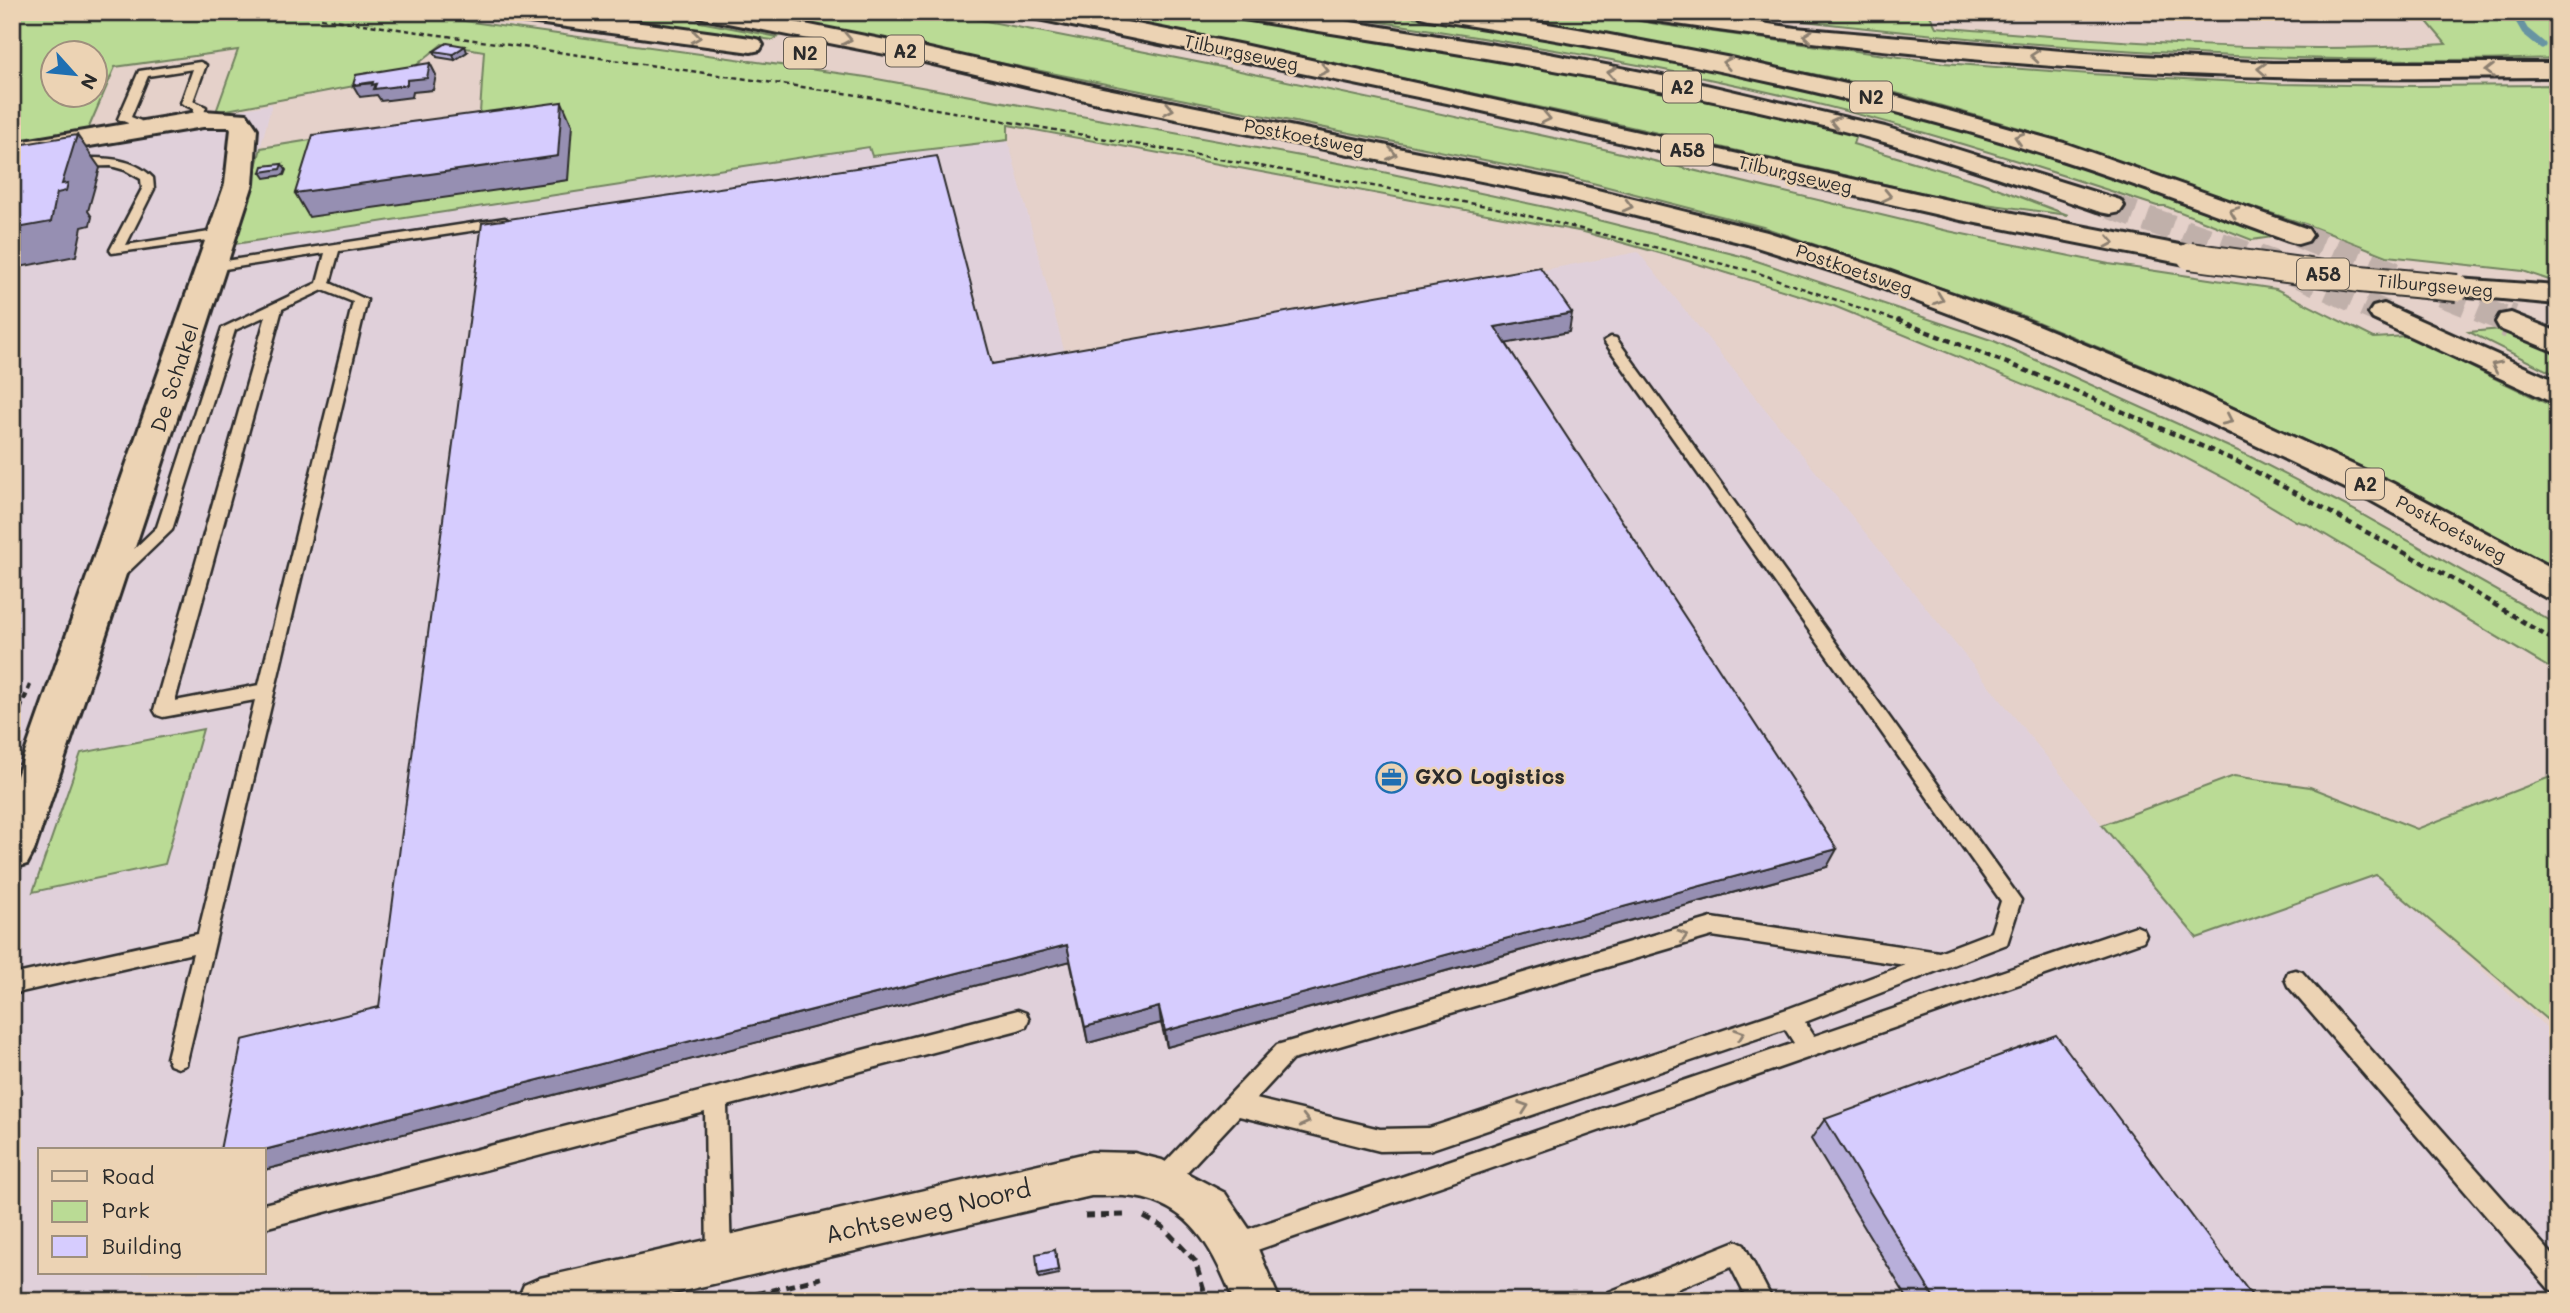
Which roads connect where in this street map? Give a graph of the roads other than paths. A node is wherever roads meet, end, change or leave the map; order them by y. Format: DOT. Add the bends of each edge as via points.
graph roads {
  1 [pos="507,12"];
  2 [pos="707,12"];
  3 [pos="1038,12"];
  4 [pos="1242,12"];
  5 [pos="1429,12"];
  6 [pos="1642,12"];
  7 [pos="2558,70"];
  8 [pos="1102,96"];
  9 [pos="197,120"];
  10 [pos="131,130"];
  11 [pos="12,151"];
  12 [pos="58,165"];
  13 [pos="2110,206"];
  14 [pos="523,219"];
  15 [pos="222,234"];
  16 [pos="2298,235"];
  17 [pos="332,248"];
  18 [pos="212,267"];
  19 [pos="323,285"];
  20 [pos="2558,295"];
  21 [pos="276,306"];
  22 [pos="2384,313"];
  23 [pos="2511,322"];
  24 [pos="1611,341"];
  25 [pos="2558,344"];
  26 [pos="2558,396"];
  27 [pos="104,585"];
  28 [pos="2558,588"];
  29 [pos="266,691"];
  30 [pos="12,851"];
  31 [pos="2136,935"];
  32 [pos="206,941"];
  33 [pos="1939,961"];
  34 [pos="2295,979"];
  35 [pos="12,985"];
  36 [pos="1790,1018"];
  37 [pos="1017,1020"];
  38 [pos="1810,1048"];
  39 [pos="178,1058"];
  40 [pos="716,1098"];
  41 [pos="1238,1105"];
  42 [pos="1163,1182"];
  43 [pos="266,1215"];
  44 [pos="1234,1247"];
  45 [pos="723,1280"];
  46 [pos="2558,1280"];
  47 [pos="540,1301"];
  48 [pos="1257,1301"];
  49 [pos="1618,1301"];
  50 [pos="1761,1301"];
  1 -- 8 [label="main road, Postkoetsweg / N2, one-way"];
  2 -- 8 [label="main road, Postkoetsweg / A2, one-way"];
  3 -- 20 [label="main road, Tilburgseweg / A58, one-way, bridge" via="1540,117 1996,221 2190,256 2360,279"];
  13 -- 4 [label="main road, A2, one-way" via="1998,167 1841,123 1651,80"];
  16 -- 5 [label="main road, N2, one-way" via="2101,164 1858,93 1650,48"];
  7 -- 6 [label="main road, one-way" via="2272,70 2085,61 1795,35"];
  8 -- 28 [label="main road, Postkoetsweg / A2, one-way" via="1561,189 1758,239 1870,274 2166,390 2380,491"];
  9 -- 10 [label="main road, De Schakel"];
  9 -- 10 [label="lane" via="200,107 187,103 200,65 143,73 124,119 135,121"];
  9 -- 15 [label="main road, De Schakel" via="238,119 244,129 239,184"];
  10 -- 11 [label="main road, De Schakel"];
  12 -- 15 [label="lane" via="112,162 138,170 147,178 148,189 117,250"];
  14 -- 17 [label="lane"];
  15 -- 18 [label="main road, De Schakel"];
  17 -- 18 [label="lane"];
  17 -- 19 [label="lane"];
  18 -- 27 [label="main road, De Schakel"];
  19 -- 21 [label="lane"];
  19 -- 29 [label="lane" via="360,300"];
  21 -- 27 [label="lane" via="229,328 164,530"];
  21 -- 29 [label="lane" via="163,710"];
  26 -- 22 [label="main road, one-way"];
  23 -- 25 [label="main road"];
  24 -- 33 [label="lane" via="2011,900 2000,938"];
  27 -- 30 [label="main road, De Schakel"];
  29 -- 32 [label="lane"];
  31 -- 38 [label="lane"];
  32 -- 35 [label="lane"];
  32 -- 39 [label="lane"];
  33 -- 36 [label="lane"];
  41 -- 33 [label="lane, one-way" via="1285,1052 1712,927"];
  34 -- 46 [label="lane"];
  36 -- 38 [label="lane"];
  41 -- 36 [label="lane, one-way" via="1380,1140 1429,1139"];
  37 -- 40 [label="lane"];
  38 -- 44 [label="lane"];
  40 -- 43 [label="lane"];
  40 -- 45 [label="lane"];
  41 -- 42 [label="lane"];
  42 -- 44 [label="street, Achtseweg Noord" via="1209,1209"];
  42 -- 45 [label="street, Achtseweg Noord" via="1134,1175 1091,1174"];
  44 -- 48 [label="street, Achtseweg Noord"];
  45 -- 47 [label="street, Achtseweg Noord"];
  49 -- 50 [label="lane" via="1736,1253"];
}
